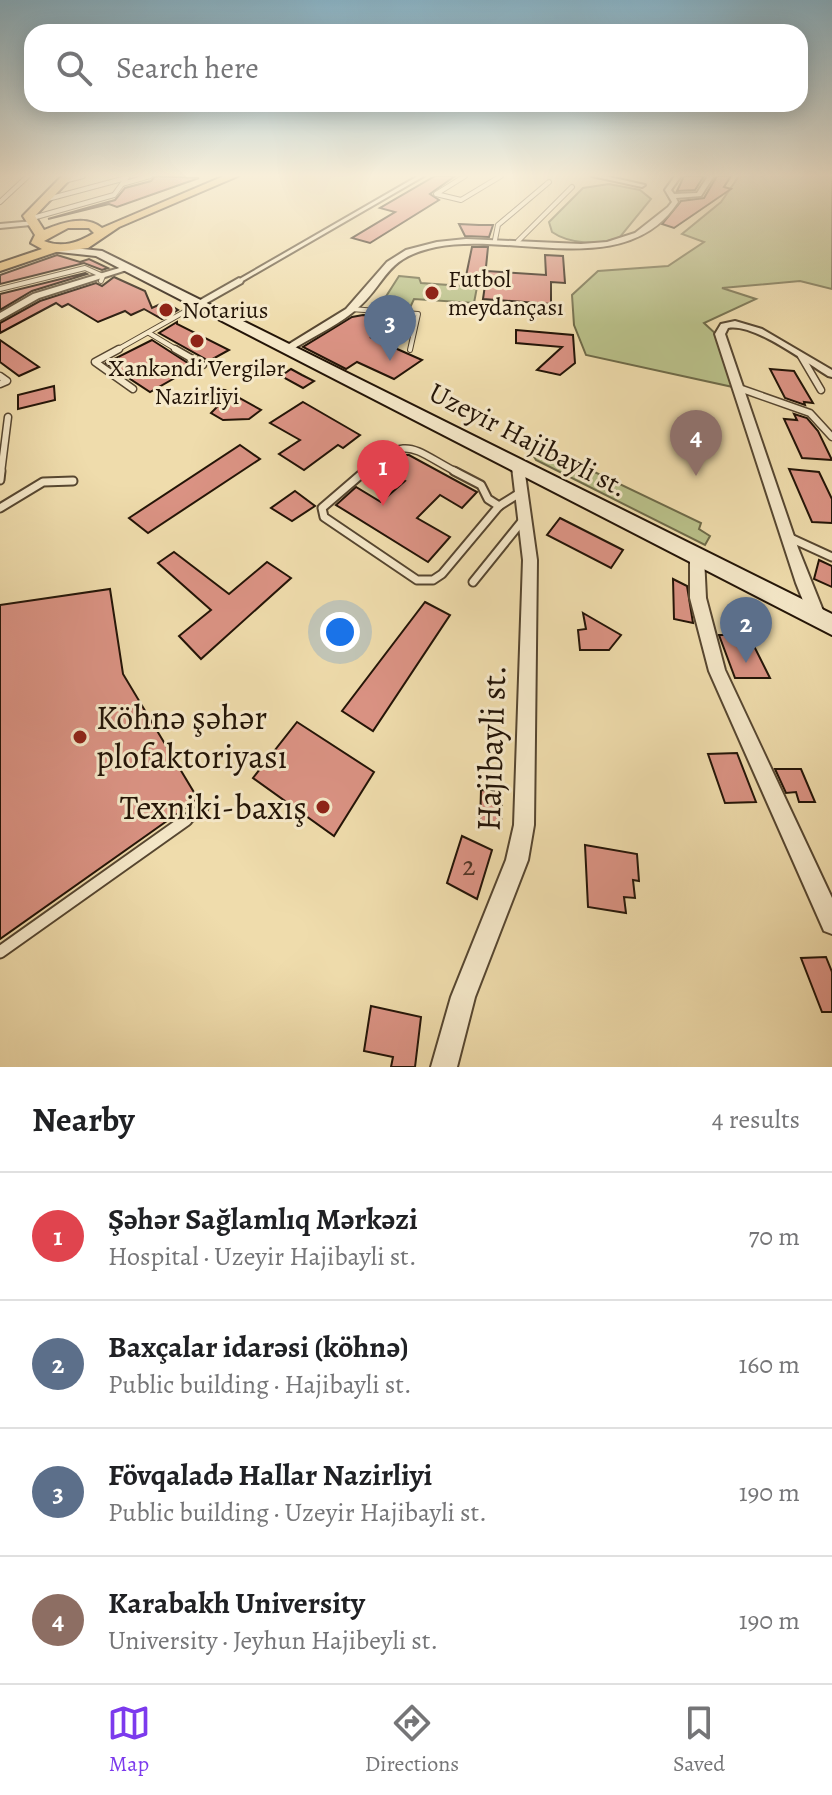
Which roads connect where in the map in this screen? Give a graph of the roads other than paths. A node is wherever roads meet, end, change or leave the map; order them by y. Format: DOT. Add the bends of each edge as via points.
graph roads {
  1 [pos="0,226"];
  2 [pos="36,226"];
  3 [pos="42,226"];
  4 [pos="72,226"];
  5 [pos="93,226"];
  6 [pos="121,226"];
  7 [pos="335,226"];
  8 [pos="498,226"];
  9 [pos="533,226"];
  10 [pos="648,226"];
  11 [pos="35,229"];
  12 [pos="100,235"];
  13 [pos="495,240"];
  14 [pos="518,241"];
  15 [pos="54,249"];
  16 [pos="98,253"];
  17 [pos="0,258"];
  18 [pos="0,267"];
  19 [pos="129,268"];
  20 [pos="102,279"];
  21 [pos="239,281"];
  22 [pos="0,289"];
  23 [pos="200,303"];
  24 [pos="351,309"];
  25 [pos="0,317"];
  26 [pos="149,333"];
  27 [pos="286,349"];
  28 [pos="410,350"];
  29 [pos="801,356"];
  30 [pos="203,365"];
  31 [pos="832,374"];
  32 [pos="0,376"];
  33 [pos="0,384"];
  34 [pos="133,389"];
  35 [pos="742,389"];
  36 [pos="821,390"];
  37 [pos="8,417"];
  38 [pos="832,437"];
  39 [pos="518,467"];
  40 [pos="0,480"];
  41 [pos="73,481"];
  42 [pos="523,491"];
  43 [pos="499,506"];
  44 [pos="0,508"];
  45 [pos="527,516"];
  46 [pos="784,535"];
  47 [pos="697,557"];
  48 [pos="832,557"];
  49 [pos="473,582"];
  50 [pos="825,622"];
  51 [pos="203,808"];
  52 [pos="832,923"];
  53 [pos="0,952"];
  54 [pos="444,1067"];
  1 -- 11 [label="street"];
  2 -- 11 [label="main road"];
  3 -- 11 [label="lane"];
  4 -- 11 [label="main road"];
  5 -- 12 [label="main road"];
  6 -- 12 [label="main road"];
  7 -- 21 [label="street"];
  8 -- 13 [label="lane"];
  9 -- 14 [label="lane"];
  10 -- 14 [label="street" via="619,241"];
  11 -- 15 [label="main road"];
  11 -- 17 [label="main road"];
  12 -- 15 [label="main road" via="75,247"];
  12 -- 16 [label="main road"];
  13 -- 14 [label="street"];
  13 -- 24 [label="street" via="458,240 407,252 384,268"];
  15 -- 16 [label="main road"];
  15 -- 18 [label="main road"];
  16 -- 19 [label="main road, Uzeyir Hajibayli st."];
  19 -- 20 [label="street"];
  19 -- 23 [label="main road, Uzeyir Hajibayli st."];
  20 -- 22 [label="lane" via="85,268"];
  20 -- 25 [label="street" via="36,296"];
  21 -- 23 [label="street"];
  23 -- 26 [label="lane"];
  23 -- 27 [label="main road, Uzeyir Hajibayli st."];
  24 -- 27 [label="street"];
  24 -- 28 [label="lane" via="418,314"];
  26 -- 30 [label="lane"];
  26 -- 34 [label="lane" via="95,362"];
  27 -- 39 [label="main road, Uzeyir Hajibayli st."];
  29 -- 31 [label="street"];
  29 -- 35 [label="street" via="749,327 724,326 720,334"];
  29 -- 36 [label="lane"];
  32 -- 33 [label="lane" via="7,381"];
  35 -- 38 [label="lane" via="810,413"];
  35 -- 46 [label="street"];
  37 -- 40 [label="lane"];
  39 -- 42 [label="street, Hajibayli st."];
  39 -- 47 [label="main road, Uzeyir Hajibayli st."];
  41 -- 44 [label="lane" via="57,478 33,485"];
  42 -- 43 [label="lane"];
  42 -- 45 [label="street, Hajibayli st."];
  43 -- 43 [label="lane" via="442,574 428,580 417,580 337,526 324,517 322,508 391,449 401,447 481,485"];
  45 -- 49 [label="lane"];
  45 -- 54 [label="street, Hajibayli st." via="524,825 517,860 463,997"];
  46 -- 48 [label="lane"];
  46 -- 50 [label="street"];
  47 -- 50 [label="main road, Uzeyir Hajibayli st."];
  47 -- 52 [label="street" via="698,598 717,671"];
  51 -- 53 [label="lane"];
}
